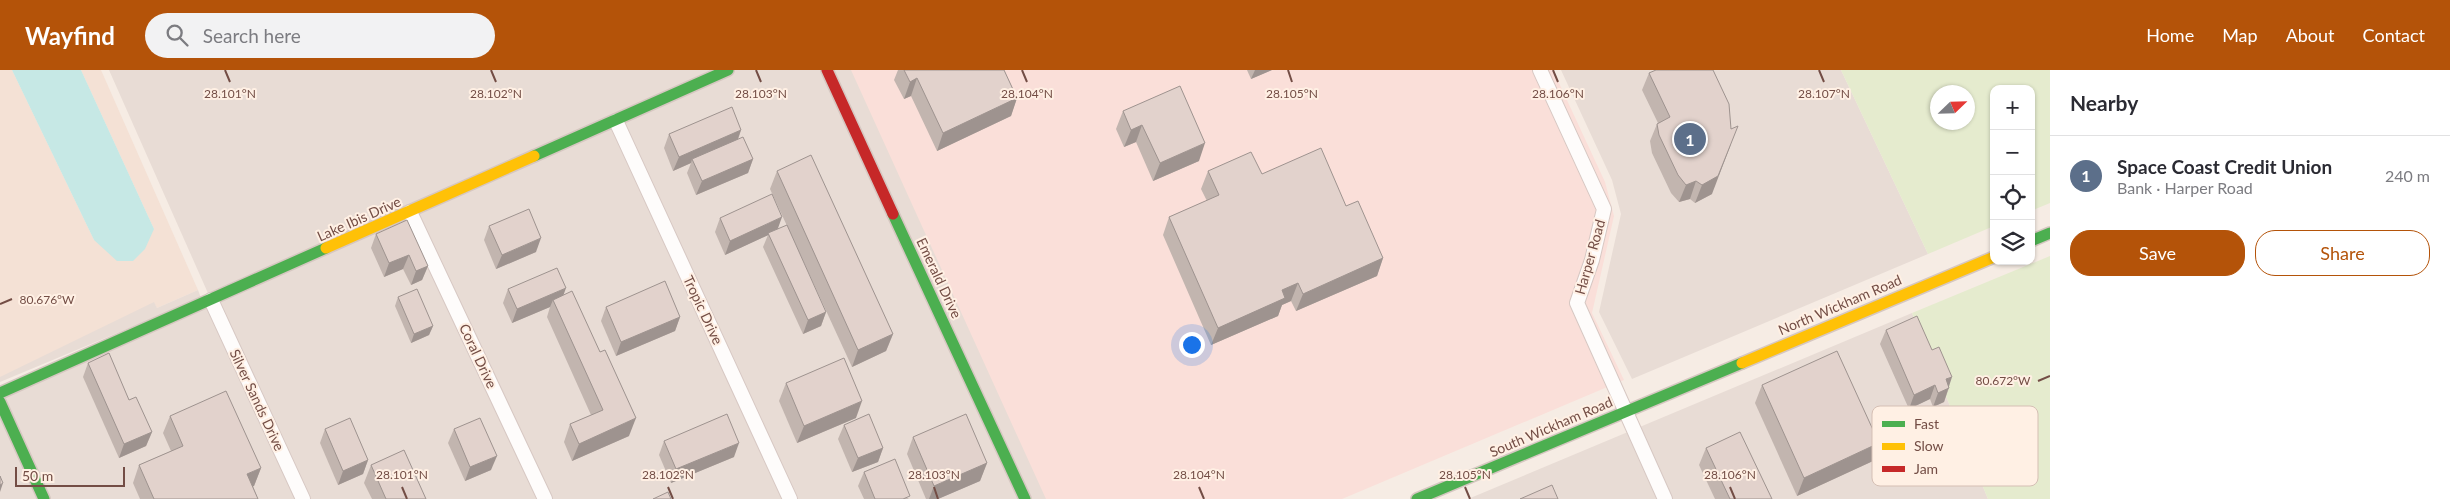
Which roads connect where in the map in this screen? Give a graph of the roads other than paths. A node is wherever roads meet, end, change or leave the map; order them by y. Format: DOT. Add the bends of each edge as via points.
graph roads {
  1 [pos="728,70"];
  2 [pos="826,70"];
  3 [pos="1540,70"];
  4 [pos="616,121"];
  5 [pos="410,212"];
  6 [pos="2050,233"];
  7 [pos="2035,239"];
  8 [pos="1990,259"];
  9 [pos="211,300"];
  10 [pos="1698,382"];
  11 [pos="0,393"];
  12 [pos="0,402"];
  13 [pos="1626,412"];
  14 [pos="44,499"];
  15 [pos="304,499"];
  16 [pos="545,499"];
  17 [pos="790,499"];
  18 [pos="1025,499"];
  19 [pos="1416,499"];
  20 [pos="1666,499"];
  1 -- 4 [label="street, Lake Ibis Drive"];
  2 -- 18 [label="street, Emerald Drive"];
  3 -- 13 [label="street, Harper Road" via="1604,209 1592,260 1577,303"];
  4 -- 5 [label="street, Lake Ibis Drive"];
  4 -- 17 [label="street, Tropic Drive"];
  5 -- 9 [label="street, Lake Ibis Drive"];
  5 -- 16 [label="street, Coral Drive"];
  6 -- 7 [label="street"];
  8 -- 10 [label="street, North Wickham Road"];
  9 -- 11 [label="street, Lake Ibis Drive"];
  9 -- 15 [label="street, Silver Sands Drive"];
  10 -- 13 [label="street, South Wickham Road"];
  12 -- 14 [label="street"];
  13 -- 19 [label="street, South Wickham Road"];
  13 -- 20 [label="street, Harper Road"];
}
